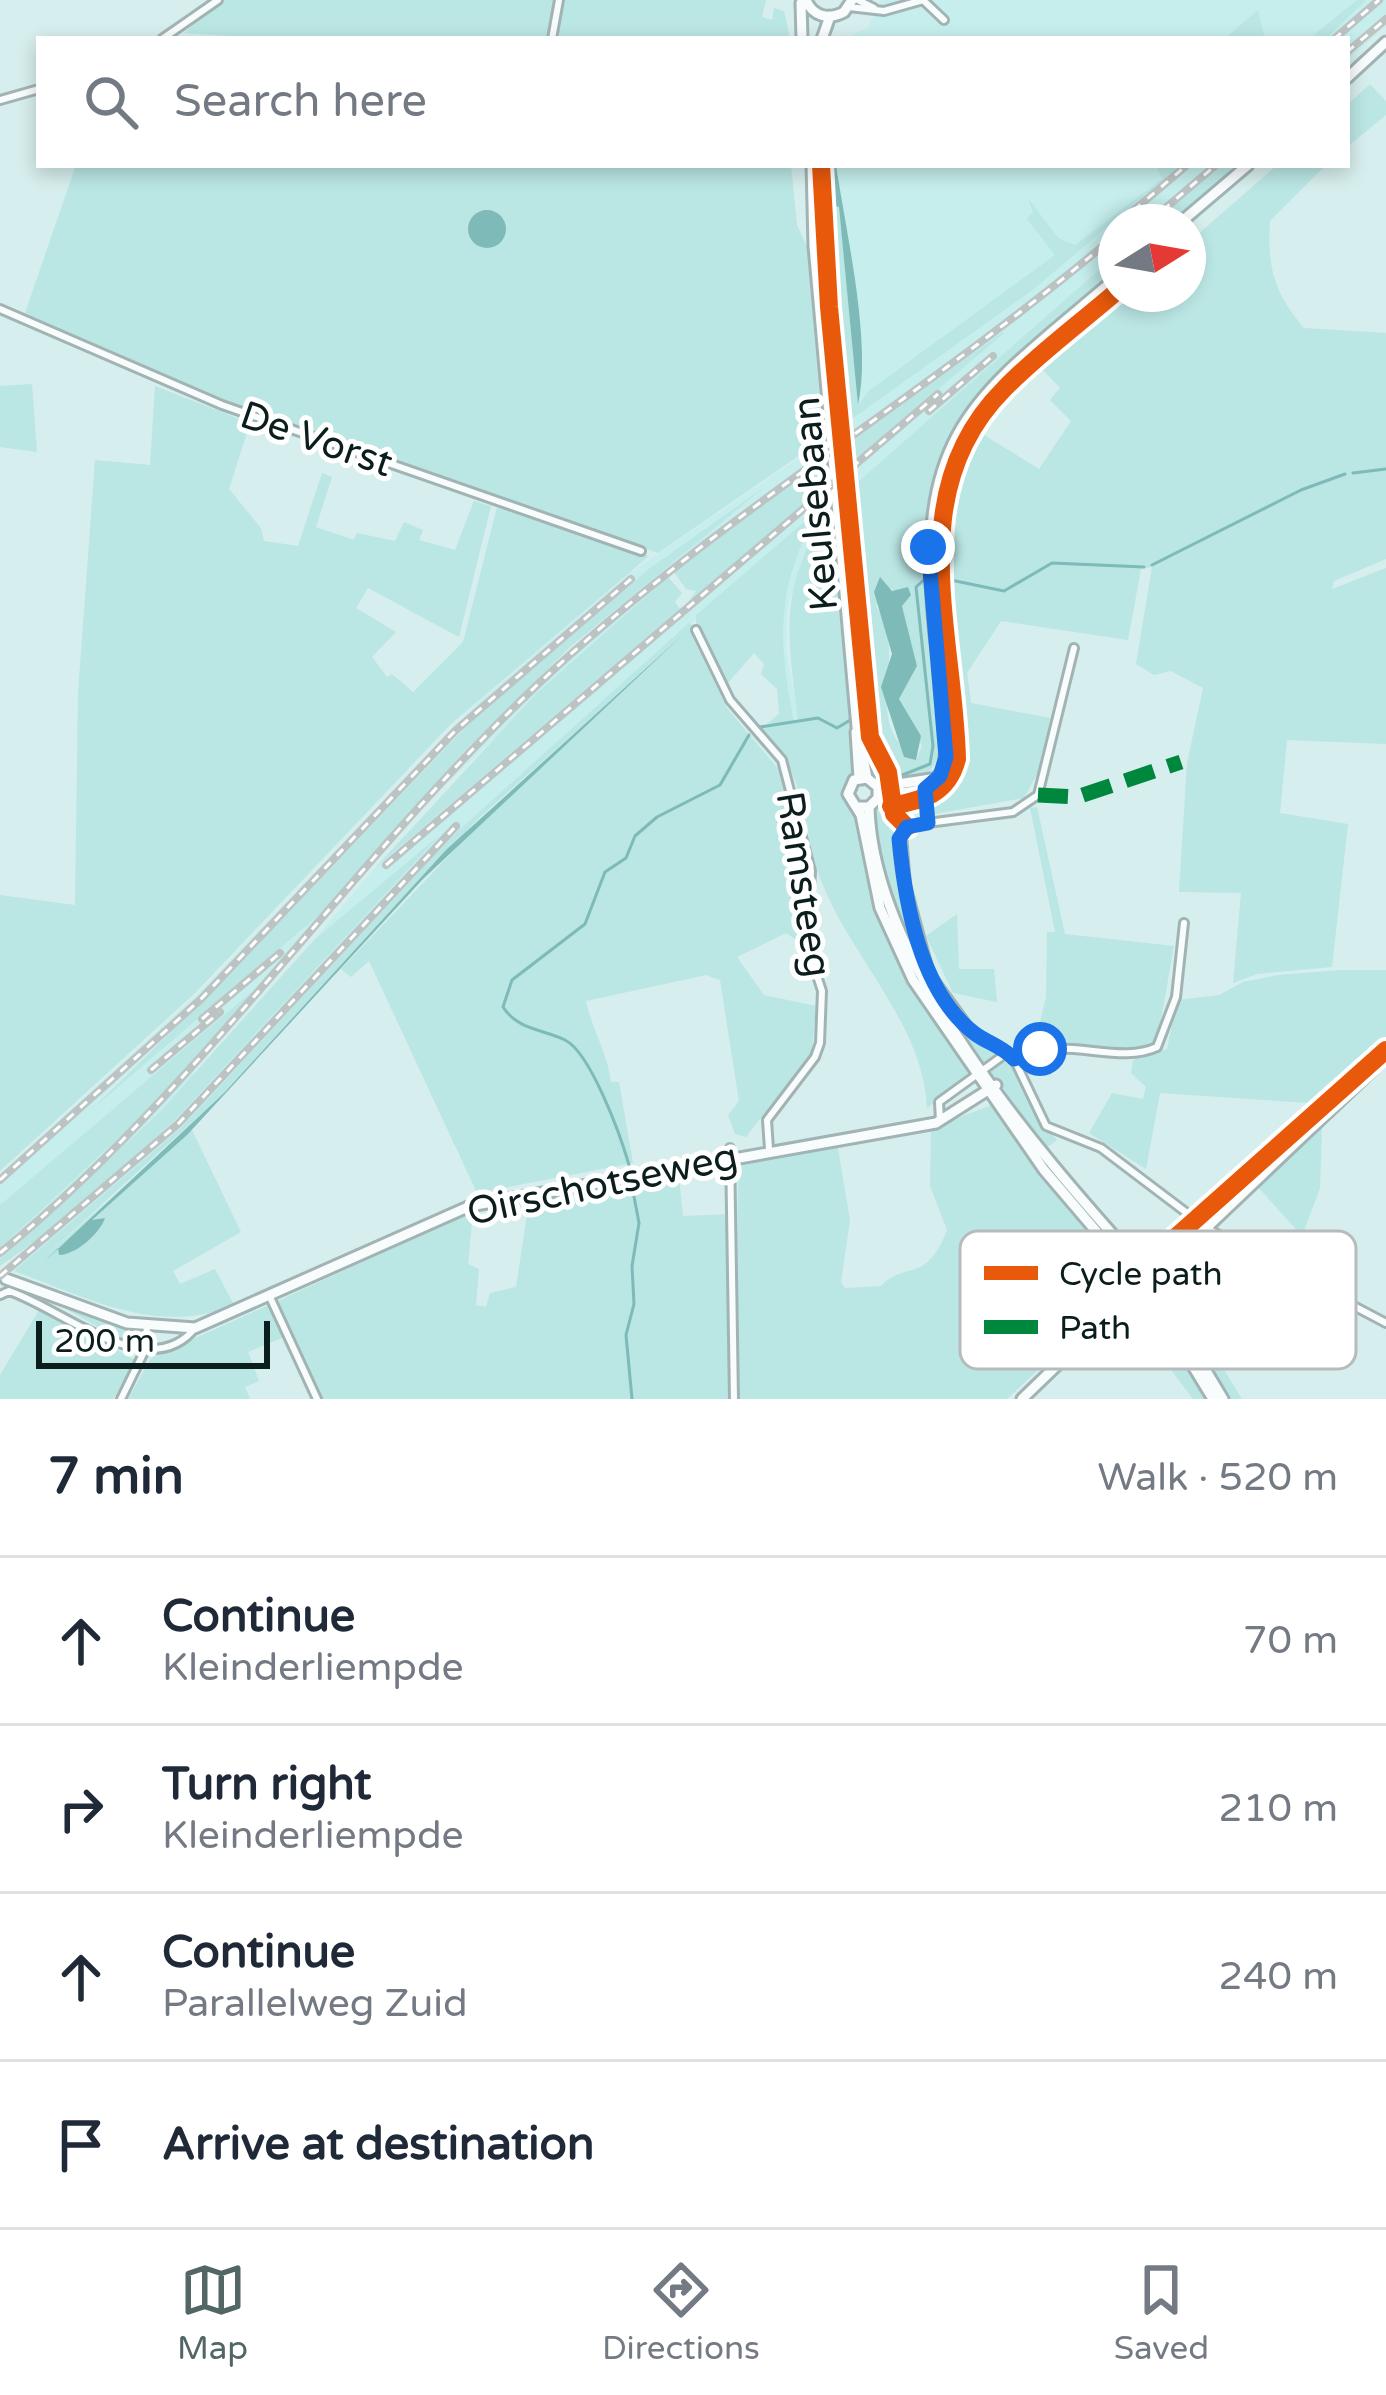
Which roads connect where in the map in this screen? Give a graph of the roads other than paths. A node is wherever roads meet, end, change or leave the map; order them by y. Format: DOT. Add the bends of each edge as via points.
graph roads {
  1 [pos="218,0"];
  2 [pos="559,0"];
  3 [pos="923,0"];
  4 [pos="851,2"];
  5 [pos="805,5"];
  6 [pos="832,17"];
  7 [pos="944,20"];
  8 [pos="166,36"];
  9 [pos="553,36"];
  10 [pos="804,36"];
  11 [pos="826,36"];
  12 [pos="1386,42"];
  13 [pos="1350,75"];
  14 [pos="36,90"];
  15 [pos="0,100"];
  16 [pos="802,168"];
  17 [pos="812,168"];
  18 [pos="1244,168"];
  19 [pos="809,185"];
  20 [pos="1202,204"];
  21 [pos="1098,294"];
  22 [pos="0,309"];
  23 [pos="640,551"];
  24 [pos="696,630"];
  25 [pos="1074,648"];
  26 [pos="863,778"];
  27 [pos="924,786"];
  28 [pos="878,792"];
  29 [pos="863,807"];
  30 [pos="928,823"];
  31 [pos="1184,922"];
  32 [pos="1011,1055"];
  33 [pos="1386,1057"];
  34 [pos="981,1072"];
  35 [pos="992,1088"];
  36 [pos="940,1120"];
  37 [pos="769,1149"];
  38 [pos="731,1152"];
  39 [pos="1203,1224"];
  40 [pos="1105,1231"];
  41 [pos="1196,1231"];
  42 [pos="1216,1231"];
  43 [pos="6,1280"];
  44 [pos="0,1294"];
  45 [pos="269,1294"];
  46 [pos="1356,1307"];
  47 [pos="1386,1323"];
  48 [pos="147,1328"];
  49 [pos="195,1328"];
  50 [pos="144,1352"];
  51 [pos="1053,1369"];
  52 [pos="1196,1369"];
  53 [pos="1204,1369"];
  54 [pos="121,1399"];
  55 [pos="317,1399"];
  56 [pos="734,1399"];
  57 [pos="1022,1399"];
  58 [pos="1213,1399"];
  59 [pos="1223,1399"];
  1 -- 8 [label="street"];
  2 -- 9 [label="street"];
  3 -- 4 [label="street" via="877,10"];
  3 -- 7 [label="street"];
  4 -- 6 [label="main road"];
  5 -- 6 [label="main road"];
  5 -- 10 [label="main road"];
  6 -- 11 [label="main road"];
  12 -- 13 [label="main road"];
  14 -- 15 [label="street"];
  16 -- 19 [label="main road, Keulsebaan"];
  17 -- 19 [label="main road, Keulsebaan"];
  18 -- 20 [label="main road"];
  19 -- 26 [label="main road, Keulsebaan"];
  21 -- 27 [label="main road" via="968,416 933,496 930,577 945,763"];
  22 -- 23 [label="street, De Vorst" via="222,405"];
  24 -- 37 [label="street, Ramsteeg" via="730,700 782,760 811,871 807,945 822,991 820,1043 767,1120"];
  25 -- 30 [label="street" via="1039,795 1013,812"];
  26 -- 28 [label="main road"];
  26 -- 29 [label="main road, Keulsebaan" via="848,794"];
  27 -- 28 [label="main road"];
  27 -- 30 [label="street"];
  28 -- 29 [label="main road"];
  29 -- 34 [label="main road" via="893,926"];
  30 -- 32 [label="street" via="907,827 899,839 923,955 970,1029"];
  31 -- 32 [label="street" via="1178,987 1157,1047"];
  32 -- 34 [label="street"];
  32 -- 39 [label="street" via="1046,1126 1112,1154"];
  33 -- 39 [label="main road"];
  34 -- 35 [label="main road"];
  34 -- 36 [label="street" via="939,1102"];
  35 -- 36 [label="main road, Oirschotseweg"];
  35 -- 40 [label="main road"];
  36 -- 37 [label="main road, Oirschotseweg"];
  37 -- 38 [label="main road, Oirschotseweg"];
  38 -- 45 [label="main road, Oirschotseweg" via="670,1173 470,1205"];
  38 -- 56 [label="street"];
  39 -- 41 [label="main road"];
  39 -- 42 [label="street"];
  43 -- 48 [label="main road, Oirschotseweg"];
  44 -- 50 [label="street" via="39,1302"];
  45 -- 49 [label="main road, Oirschotseweg"];
  45 -- 55 [label="street"];
  46 -- 47 [label="street"];
  48 -- 49 [label="main road, Oirschotseweg"];
  48 -- 50 [label="street"];
  49 -- 50 [label="street"];
  50 -- 54 [label="street"];
  51 -- 57 [label="main road"];
  52 -- 58 [label="main road"];
  53 -- 59 [label="main road"];
}
